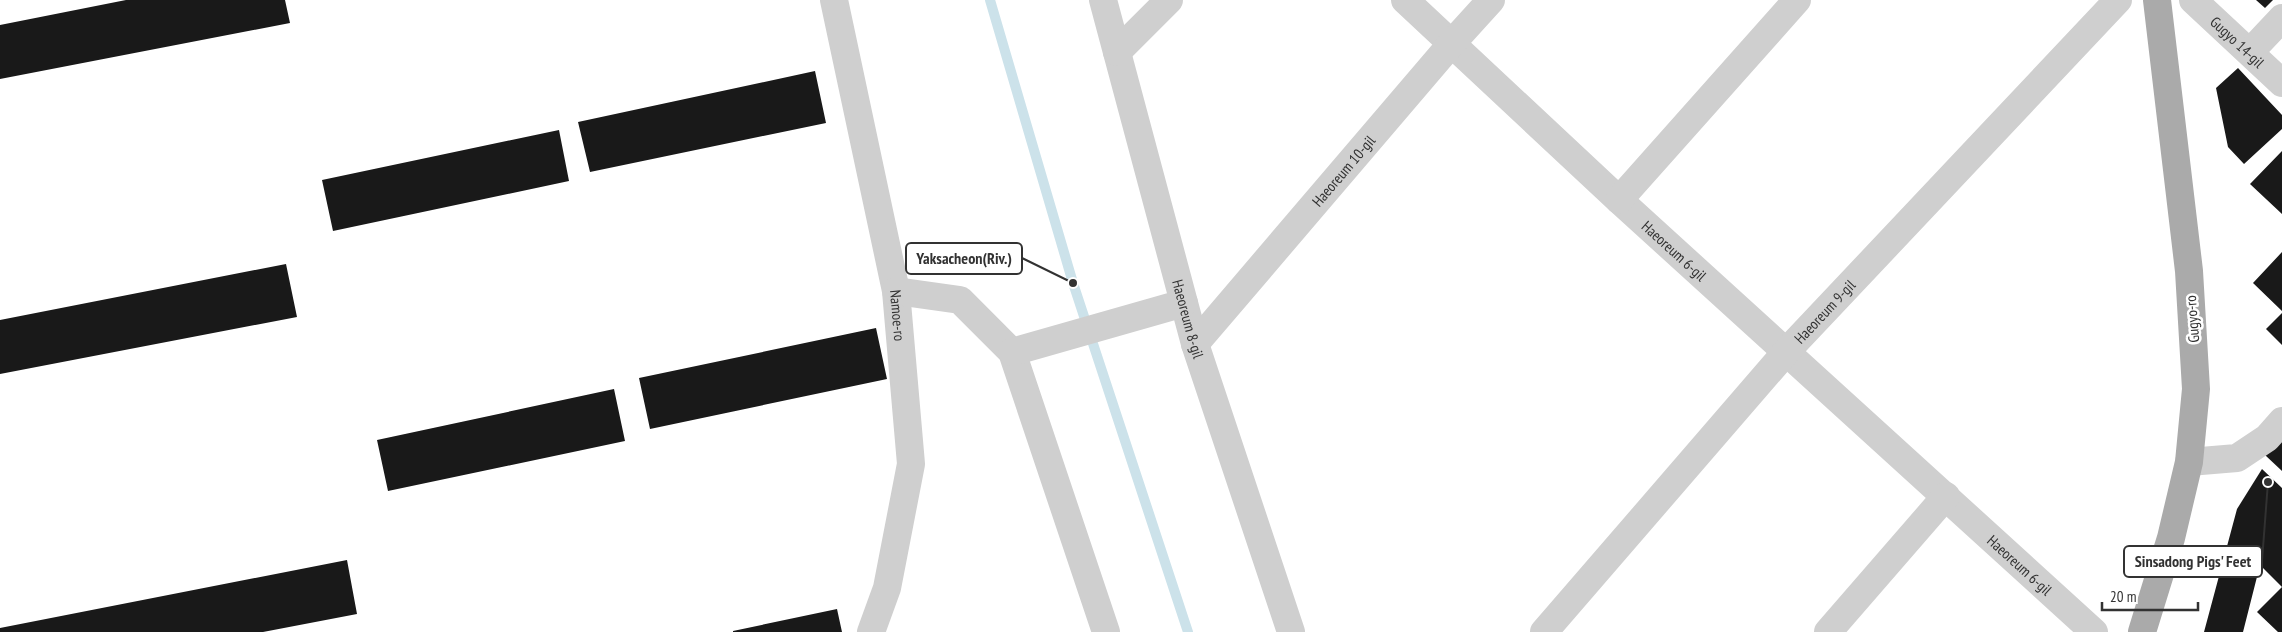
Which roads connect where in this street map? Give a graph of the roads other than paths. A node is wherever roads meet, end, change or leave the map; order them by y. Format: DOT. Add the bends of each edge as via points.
graph roads {
  1 [pos="834,0"];
  2 [pos="1103,0"];
  3 [pos="1169,0"];
  4 [pos="1405,0"];
  5 [pos="1491,0"];
  6 [pos="1797,0"];
  7 [pos="2118,0"];
  8 [pos="2157,0"];
  9 [pos="2193,0"];
  10 [pos="2282,18"];
  11 [pos="1452,42"];
  12 [pos="1117,52"];
  13 [pos="2250,52"];
  14 [pos="2282,83"];
  15 [pos="1619,200"];
  16 [pos="896,291"];
  17 [pos="1184,303"];
  18 [pos="1195,344"];
  19 [pos="1012,352"];
  20 [pos="1786,352"];
  21 [pos="2282,421"];
  22 [pos="2189,462"];
  23 [pos="1946,496"];
  24 [pos="871,632"];
  25 [pos="1106,632"];
  26 [pos="1291,632"];
  27 [pos="1544,632"];
  28 [pos="1828,632"];
  29 [pos="2094,632"];
  30 [pos="2142,632"];
  1 -- 16 [label="street, Namoe-ro"];
  2 -- 12 [label="street, Haeoreum 8-gil"];
  3 -- 12 [label="street"];
  4 -- 11 [label="street, Haeoreum 6-gil"];
  5 -- 11 [label="street, Haeoreum 10-gil"];
  6 -- 15 [label="street"];
  7 -- 20 [label="street, Haeoreum 9-gil"];
  8 -- 22 [label="main road, Gugyo-ro" via="2189,271 2196,389"];
  9 -- 13 [label="street, Gugyo 14-gil"];
  10 -- 13 [label="street"];
  11 -- 15 [label="street, Haeoreum 6-gil"];
  11 -- 18 [label="street, Haeoreum 10-gil"];
  12 -- 17 [label="street, Haeoreum 8-gil"];
  13 -- 14 [label="street, Gugyo 14-gil"];
  15 -- 20 [label="street, Haeoreum 6-gil"];
  16 -- 19 [label="street" via="960,300"];
  16 -- 24 [label="street, Namoe-ro" via="911,464 887,588"];
  17 -- 18 [label="street, Haeoreum 8-gil"];
  17 -- 19 [label="street"];
  18 -- 26 [label="street, Haeoreum 8-gil"];
  19 -- 25 [label="street"];
  20 -- 23 [label="street, Haeoreum 6-gil"];
  20 -- 27 [label="street, Haeoreum 9-gil"];
  21 -- 22 [label="street" via="2267,438 2238,458"];
  22 -- 30 [label="main road, Gugyo-ro" via="2171,538"];
  23 -- 28 [label="street"];
  23 -- 29 [label="street, Haeoreum 6-gil"];
}
